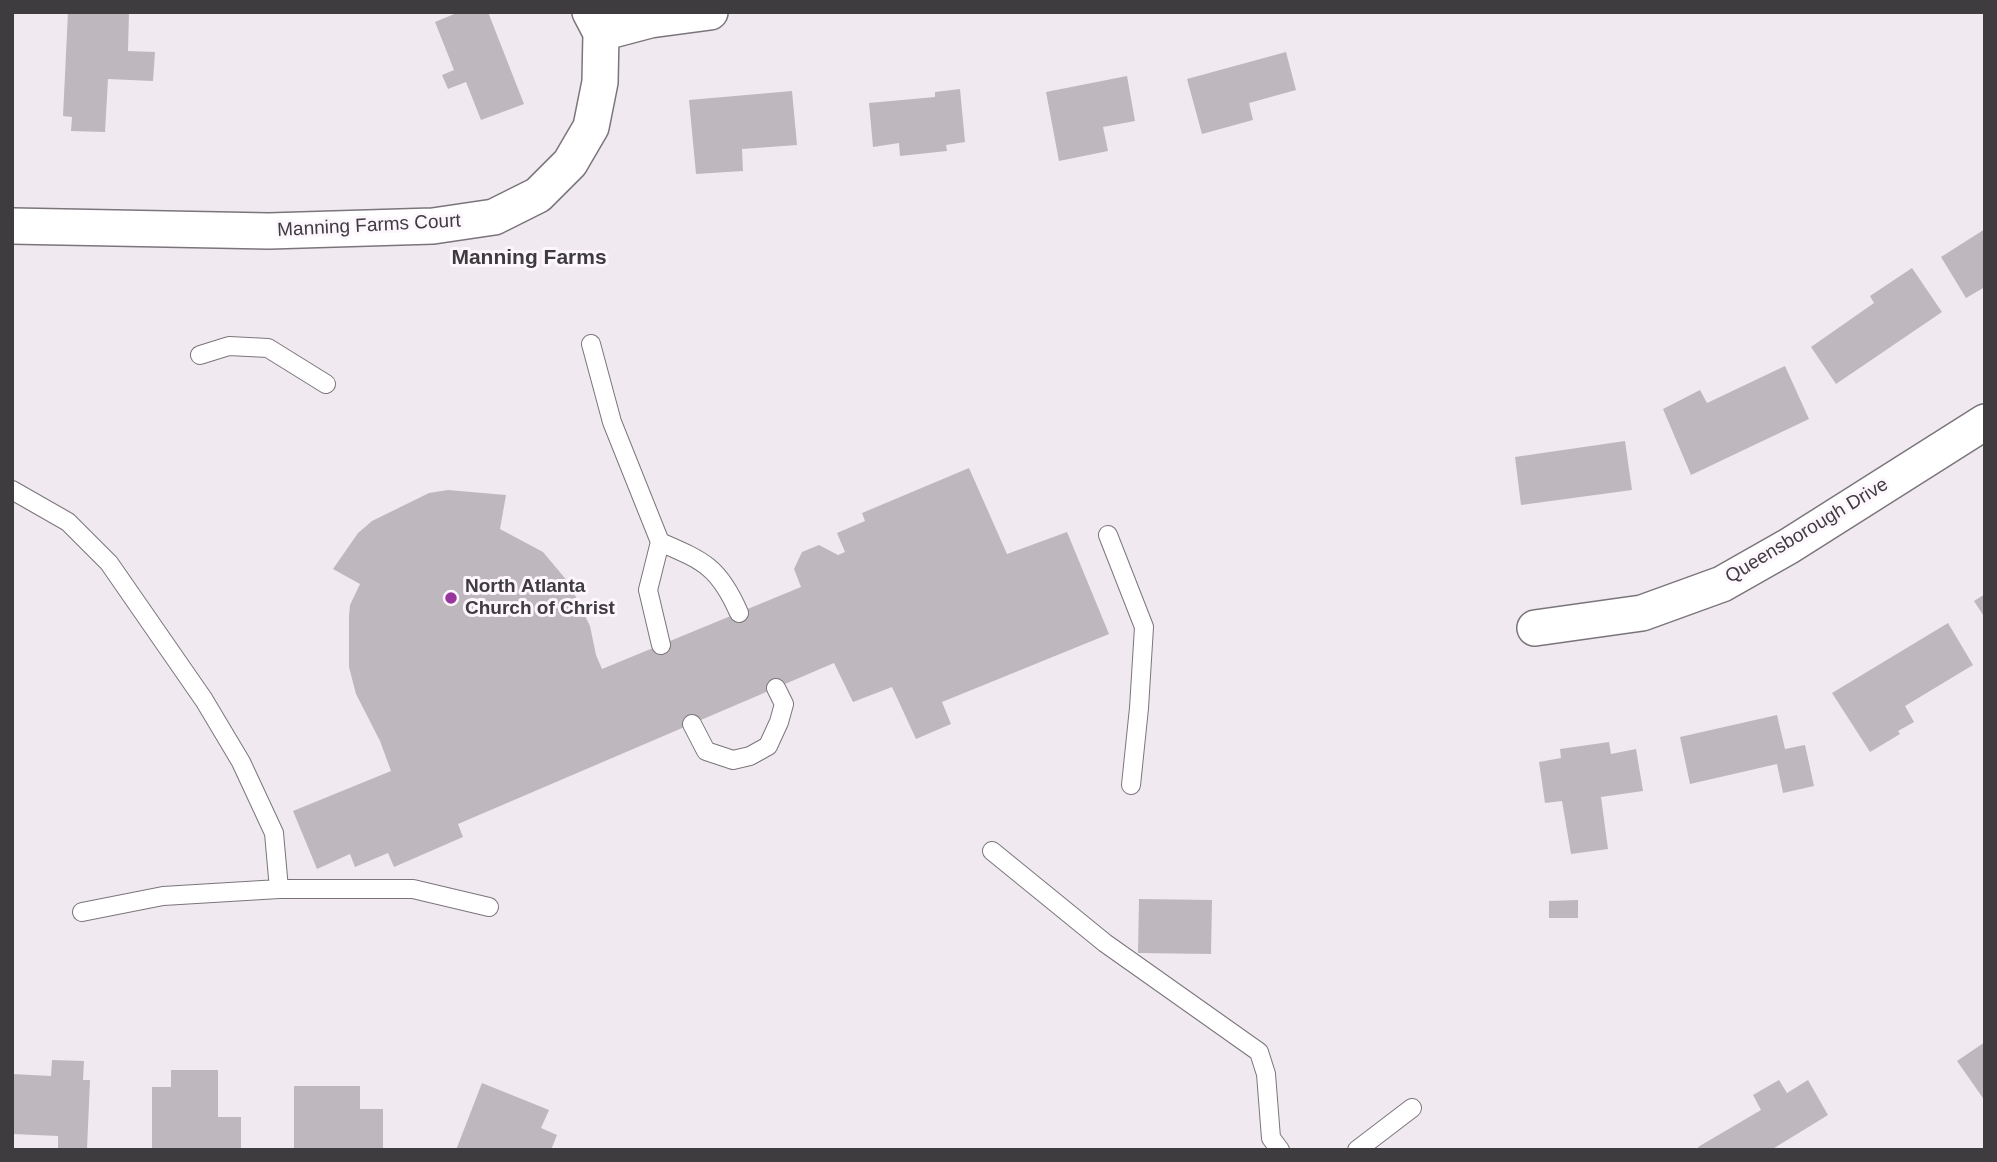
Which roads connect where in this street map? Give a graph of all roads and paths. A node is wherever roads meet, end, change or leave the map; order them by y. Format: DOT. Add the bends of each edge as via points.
graph roads {
  1 [pos="710,12"];
  2 [pos="596,23"];
  3 [pos="12,226"];
  4 [pos="591,344"];
  5 [pos="200,355"];
  6 [pos="326,384"];
  7 [pos="1985,422"];
  8 [pos="12,490"];
  9 [pos="1108,535"];
  10 [pos="660,542"];
  11 [pos="739,613"];
  12 [pos="1535,628"];
  13 [pos="661,645"];
  14 [pos="776,688"];
  15 [pos="692,724"];
  16 [pos="1131,785"];
  17 [pos="992,851"];
  18 [pos="279,889"];
  19 [pos="489,907"];
  20 [pos="82,912"];
  21 [pos="1412,1108"];
  22 [pos="1280,1150"];
  23 [pos="1357,1150"];
  1 -- 2 [label="street, Manning Farms Court"];
  2 -- 3 [label="street, Manning Farms Court" via="600,82 591,127 570,163 538,195 494,217 433,226 269,232"];
  4 -- 10 [label="lane" via="612,422"];
  5 -- 6 [label="lane" via="229,346 268,348"];
  7 -- 12 [label="street, Queensborough Drive" via="1722,584 1642,613"];
  8 -- 18 [label="lane" via="68,522 108,562 204,700 241,762 274,834"];
  9 -- 16 [label="lane" via="1143,627"];
  10 -- 11 [label="lane" via="699,559 726,584"];
  10 -- 13 [label="lane" via="648,590"];
  14 -- 15 [label="lane" via="783,704 779,722 768,746 750,756 733,760 706,751"];
  17 -- 22 [label="lane" via="1105,943 1259,1052 1266,1073 1271,1138"];
  18 -- 19 [label="lane" via="413,889"];
  18 -- 20 [label="lane" via="163,896"];
  21 -- 23 [label="lane"];
}
